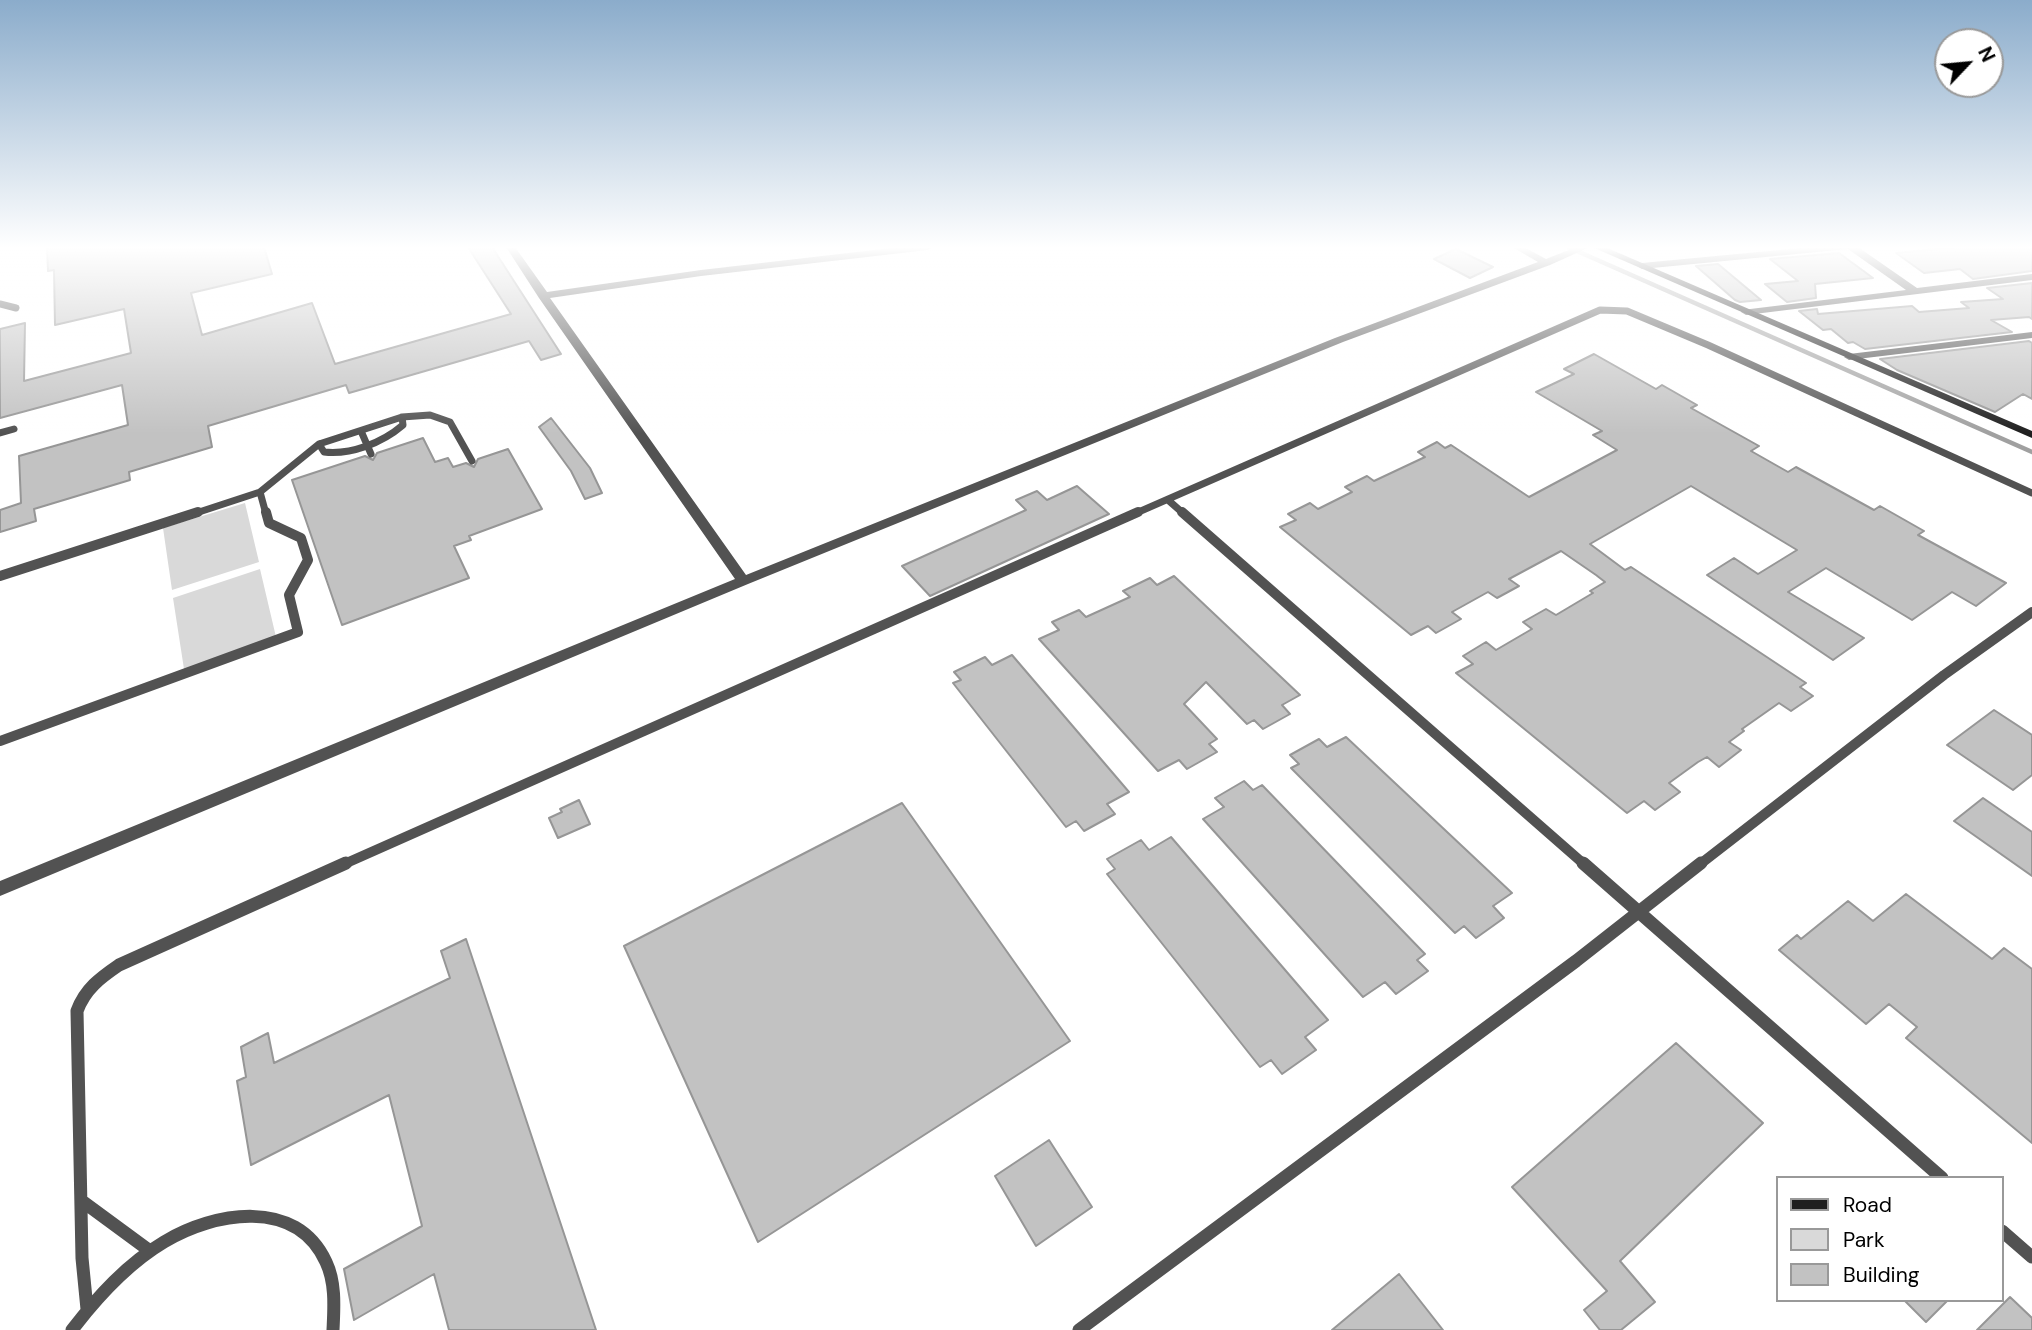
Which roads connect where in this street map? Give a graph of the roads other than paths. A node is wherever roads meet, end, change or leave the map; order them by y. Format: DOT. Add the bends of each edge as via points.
graph roads {
  1 [pos="551,309"];
  2 [pos="1422,309"];
  3 [pos="1606,309"];
  4 [pos="1607,309"];
  5 [pos="1739,309"];
  6 [pos="1768,309"];
  7 [pos="1746,312"];
  8 [pos="2032,335"];
  9 [pos="1849,356"];
  10 [pos="402,418"];
  11 [pos="13,429"];
  12 [pos="361,431"];
  13 [pos="0,433"];
  14 [pos="2032,435"];
  15 [pos="319,444"];
  16 [pos="367,444"];
  17 [pos="371,454"];
  18 [pos="472,461"];
  19 [pos="260,492"];
  20 [pos="2032,493"];
  21 [pos="1168,500"];
  22 [pos="0,576"];
  23 [pos="743,582"];
  24 [pos="2032,612"];
  25 [pos="0,741"];
  26 [pos="0,889"];
  27 [pos="1640,911"];
  28 [pos="1940,1176"];
  29 [pos="82,1201"];
  30 [pos="2004,1233"];
  31 [pos="150,1251"];
  32 [pos="2032,1257"];
  33 [pos="87,1309"];
  34 [pos="72,1330"];
  35 [pos="333,1330"];
  36 [pos="1079,1330"];
  1 -- 23 [label="street"];
  2 -- 23 [label="street"];
  3 -- 21 [label="lane"];
  4 -- 20 [label="lane" via="1627,311 1709,345"];
  5 -- 7 [label="street"];
  6 -- 7 [label="street"];
  7 -- 9 [label="street"];
  8 -- 9 [label="street"];
  9 -- 14 [label="street"];
  10 -- 12 [label="lane"];
  10 -- 16 [label="lane" via="398,431"];
  10 -- 18 [label="lane" via="430,415 450,422"];
  11 -- 13 [label="lane"];
  12 -- 15 [label="lane"];
  12 -- 16 [label="lane"];
  15 -- 16 [label="lane" via="324,452 334,454"];
  15 -- 19 [label="lane"];
  16 -- 17 [label="lane"];
  19 -- 22 [label="lane"];
  19 -- 25 [label="lane" via="269,523 301,538 308,560 289,595 298,632"];
  21 -- 27 [label="lane"];
  21 -- 29 [label="lane" via="119,965 90,986 77,1011"];
  23 -- 26 [label="street"];
  24 -- 27 [label="lane"];
  27 -- 28 [label="lane"];
  27 -- 36 [label="lane"];
  29 -- 31 [label="lane"];
  29 -- 33 [label="lane"];
  30 -- 32 [label="lane"];
  31 -- 33 [label="lane"];
  31 -- 35 [label="lane" via="205,1223 232,1216 257,1215 300,1227 328,1260 335,1282"];
  33 -- 34 [label="lane"];
}
